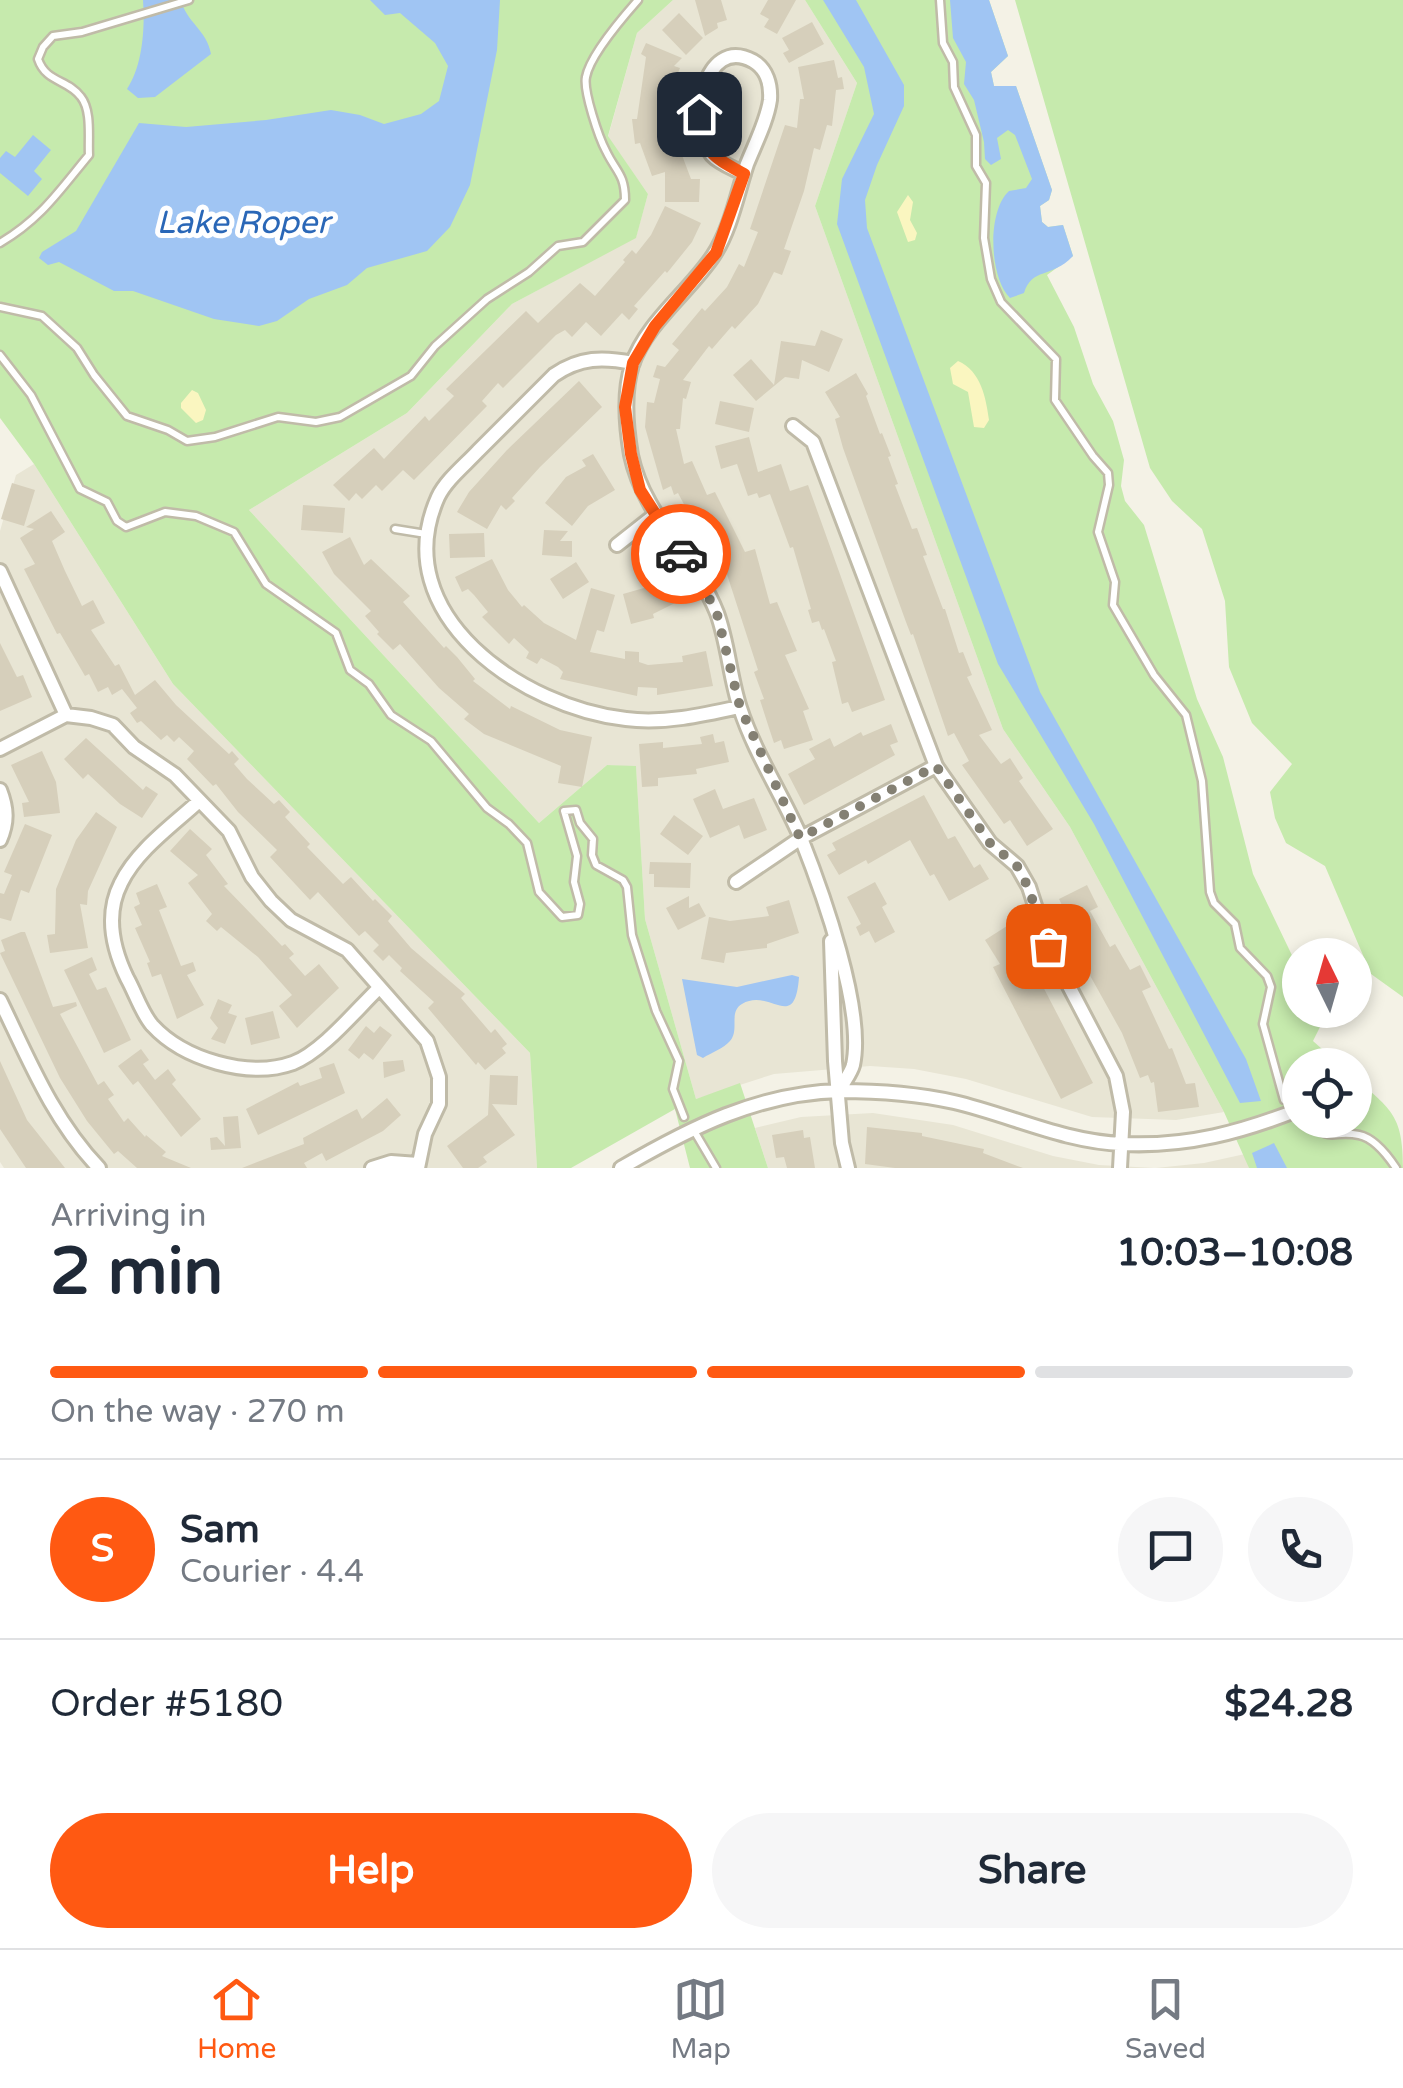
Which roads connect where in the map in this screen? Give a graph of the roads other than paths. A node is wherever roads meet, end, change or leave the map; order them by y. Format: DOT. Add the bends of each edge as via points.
graph roads {
  1 [pos="189,0"];
  2 [pos="638,0"];
  3 [pos="940,0"];
  4 [pos="744,174"];
  5 [pos="0,242"];
  6 [pos="0,306"];
  7 [pos="0,355"];
  8 [pos="633,363"];
  9 [pos="792,426"];
  10 [pos="655,514"];
  11 [pos="395,529"];
  12 [pos="427,534"];
  13 [pos="617,545"];
  14 [pos="0,570"];
  15 [pos="740,707"];
  16 [pos="66,715"];
  17 [pos="0,748"];
  18 [pos="936,766"];
  19 [pos="0,790"];
  20 [pos="199,800"];
  21 [pos="800,838"];
  22 [pos="0,840"];
  23 [pos="736,882"];
  24 [pos="831,928"];
  25 [pos="379,988"];
  26 [pos="0,1000"];
  27 [pos="839,1091"];
  28 [pos="1282,1093"];
  29 [pos="1282,1117"];
  30 [pos="688,1122"];
  31 [pos="1367,1138"];
  32 [pos="1122,1144"];
  33 [pos="418,1166"];
  34 [pos="99,1168"];
  35 [pos="372,1168"];
  36 [pos="621,1168"];
  37 [pos="716,1168"];
  38 [pos="848,1168"];
  39 [pos="1120,1168"];
  40 [pos="1396,1168"];
  1 -- 5 [label="lane" via="53,36 43,47 38,59 45,74 85,103 89,155 38,217"];
  2 -- 6 [label="lane" via="586,77 604,149 625,180 626,200 583,242 558,246 487,298 411,376 340,416 316,422 278,417 187,441 127,416 78,348 42,316"];
  3 -- 28 [label="lane" via="954,87 976,135 976,166 986,183 984,238 992,279 1001,302 1056,359 1055,400 1108,473 1098,532 1115,582 1113,605 1186,715 1202,781 1210,892 1235,924 1240,948 1267,976 1263,1024"];
  4 -- 4 [label="street" via="770,102 769,80 755,62 737,57 711,70 699,114 712,156"];
  4 -- 8 [label="street" via="716,253"];
  7 -- 30 [label="lane" via="31,395 80,489 106,502 117,522 126,526 165,512 234,532 266,584 336,634 350,670 370,684 391,716 431,741 487,808 527,843 539,892 568,918 578,915 580,904 577,856 564,811 576,810 594,839 596,865 627,887 632,935 679,1061 673,1089"];
  8 -- 10 [label="street" via="625,407 631,454 640,490"];
  8 -- 12 [label="street" via="588,360 554,375 454,476 439,495"];
  9 -- 18 [label="street" via="813,442"];
  10 -- 13 [label="street"];
  10 -- 15 [label="street" via="717,614"];
  11 -- 12 [label="lane"];
  12 -- 15 [label="street" via="427,569 456,628 508,678 542,697 629,720"];
  14 -- 16 [label="street"];
  15 -- 21 [label="street"];
  16 -- 17 [label="street"];
  16 -- 20 [label="street" via="113,725"];
  18 -- 21 [label="street"];
  18 -- 32 [label="street" via="1028,887 1048,946 1116,1076"];
  19 -- 22 [label="street" via="6,806"];
  20 -- 25 [label="street" via="229,831 270,901 347,950"];
  20 -- 25 [label="street" via="133,864 111,908 112,938 150,1023 194,1057 229,1065 293,1063"];
  21 -- 23 [label="street"];
  21 -- 24 [label="street"];
  24 -- 27 [label="street"];
  24 -- 27 [label="street" via="848,980 854,1029 852,1066"];
  25 -- 33 [label="street" via="426,1041 439,1077 438,1104"];
  26 -- 34 [label="street" via="50,1103"];
  27 -- 30 [label="street" via="769,1100"];
  27 -- 32 [label="street" via="953,1102"];
  27 -- 38 [label="street"];
  29 -- 32 [label="street" via="1185,1144"];
  30 -- 36 [label="street"];
  30 -- 37 [label="lane"];
  31 -- 40 [label="lane"];
  32 -- 39 [label="street"];
  33 -- 35 [label="street" via="391,1162"];
}
